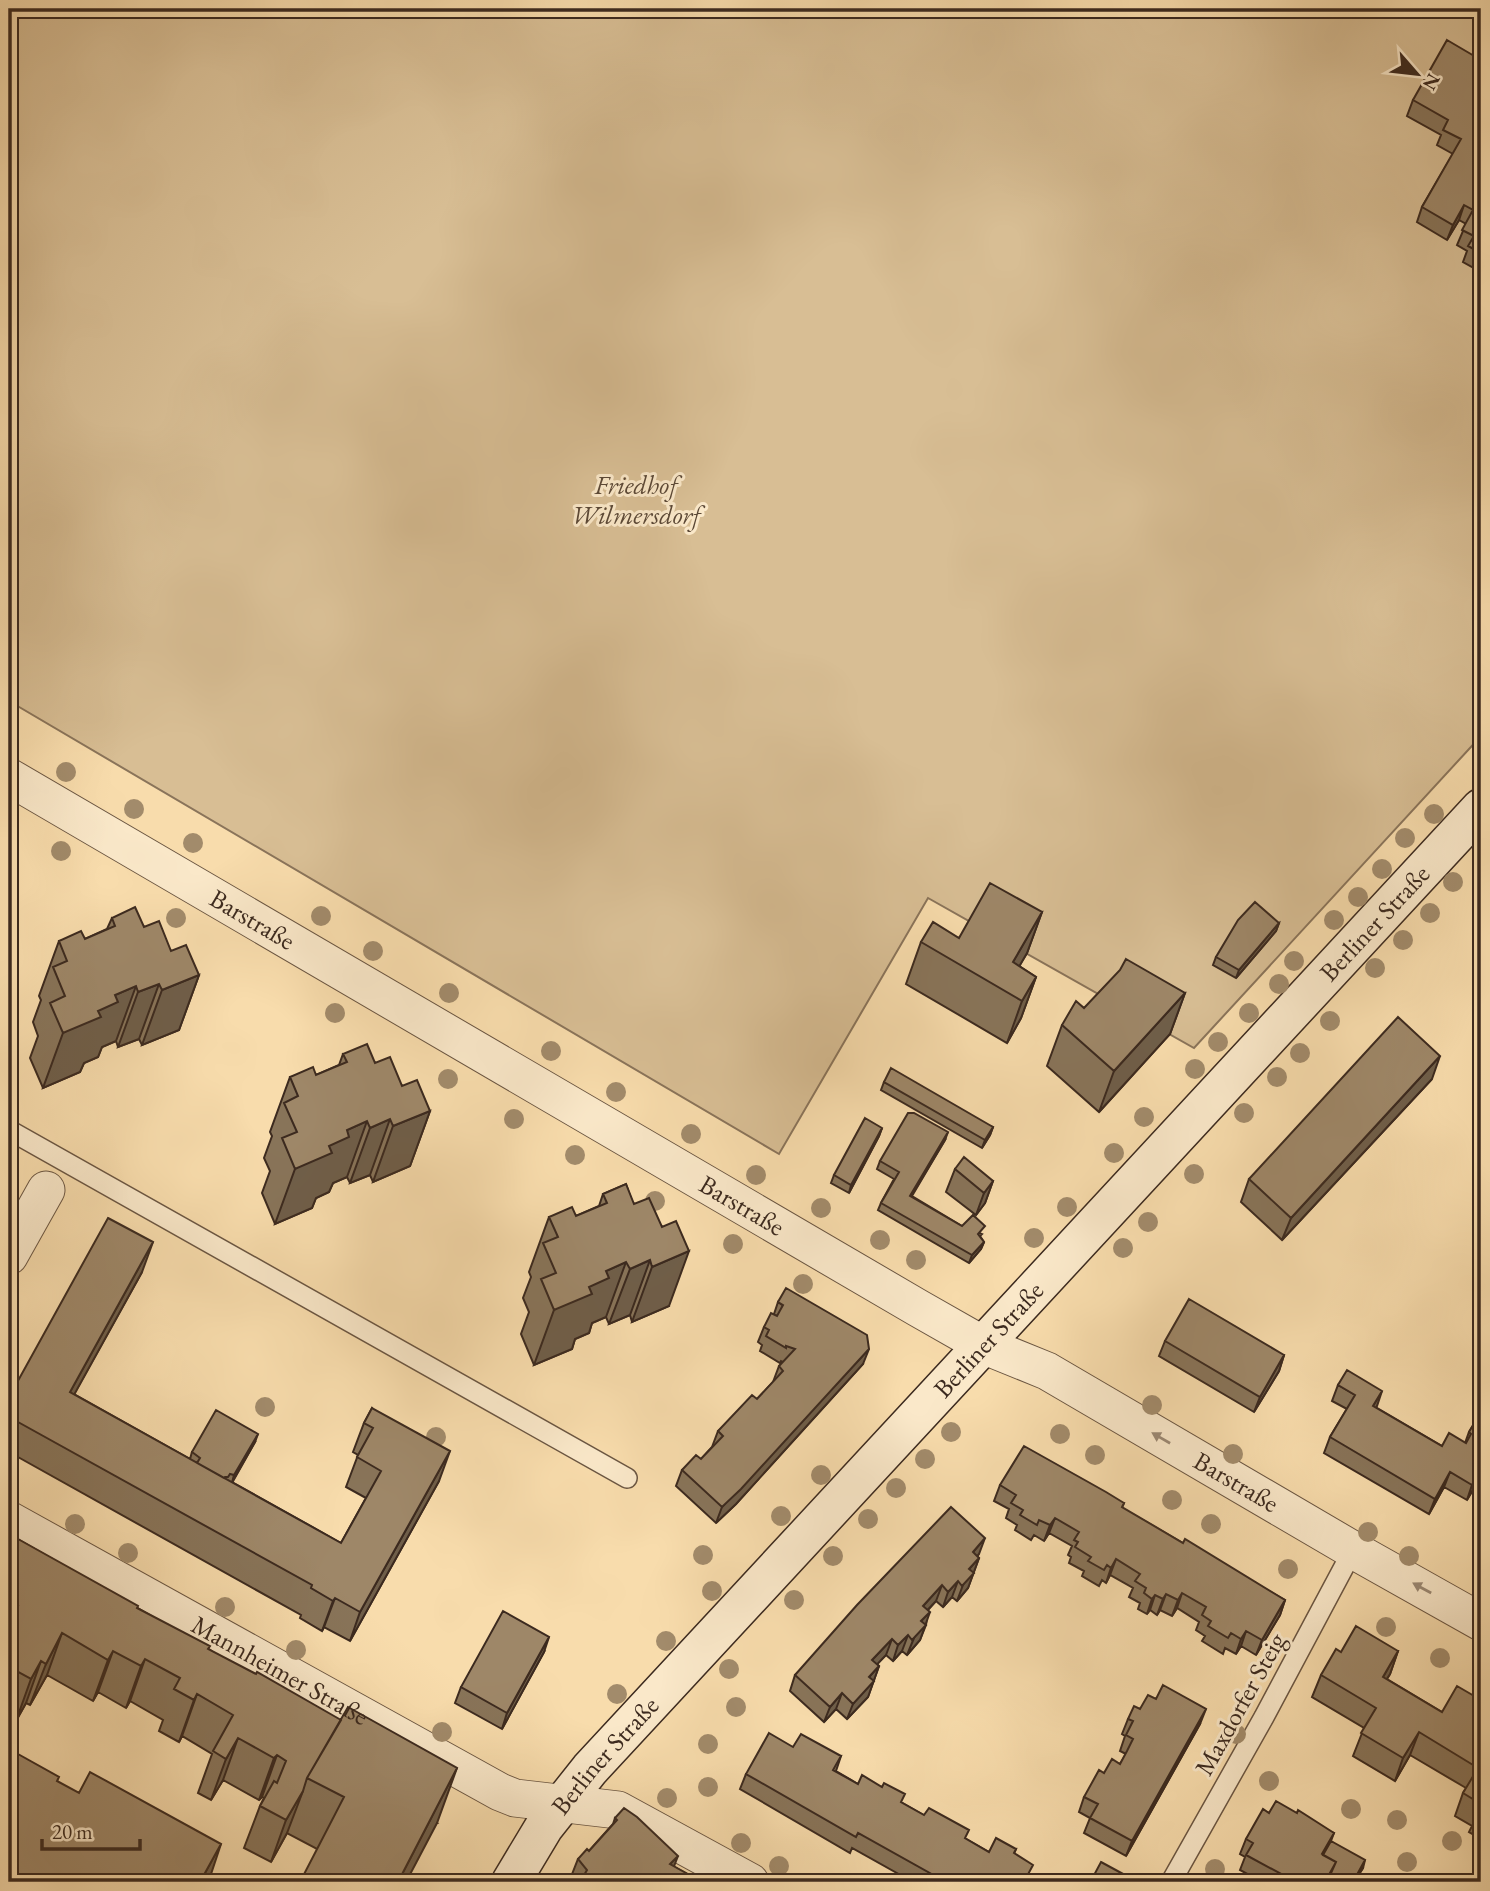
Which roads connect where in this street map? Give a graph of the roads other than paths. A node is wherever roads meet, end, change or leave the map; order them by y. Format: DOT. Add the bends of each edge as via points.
graph roads {
  1 [pos="9,777"];
  2 [pos="1481,808"];
  3 [pos="9,1130"];
  4 [pos="54,1175"];
  5 [pos="9,1256"];
  6 [pos="983,1345"];
  7 [pos="627,1478"];
  8 [pos="9,1520"];
  9 [pos="1353,1550"];
  10 [pos="1481,1622"];
  11 [pos="564,1802"];
  12 [pos="511,1882"];
  13 [pos="750,1882"];
  14 [pos="1171,1882"];
  1 -- 6 [label="street, Barstraße"];
  2 -- 6 [label="street, Berliner Straße"];
  3 -- 4 [label="lane"];
  4 -- 5 [label="street"];
  4 -- 7 [label="lane" via="132,1201"];
  9 -- 6 [label="street, Barstraße, one-way" via="1047,1371"];
  6 -- 11 [label="street, Berliner Straße"];
  8 -- 11 [label="street, Mannheimer Straße" via="500,1792 515,1798"];
  10 -- 9 [label="street, Barstraße, one-way"];
  9 -- 14 [label="lane, Maxdorfer Steig"];
  11 -- 12 [label="street, Berliner Straße"];
  11 -- 13 [label="street, Mannheimer Straße" via="629,1814"];
}
